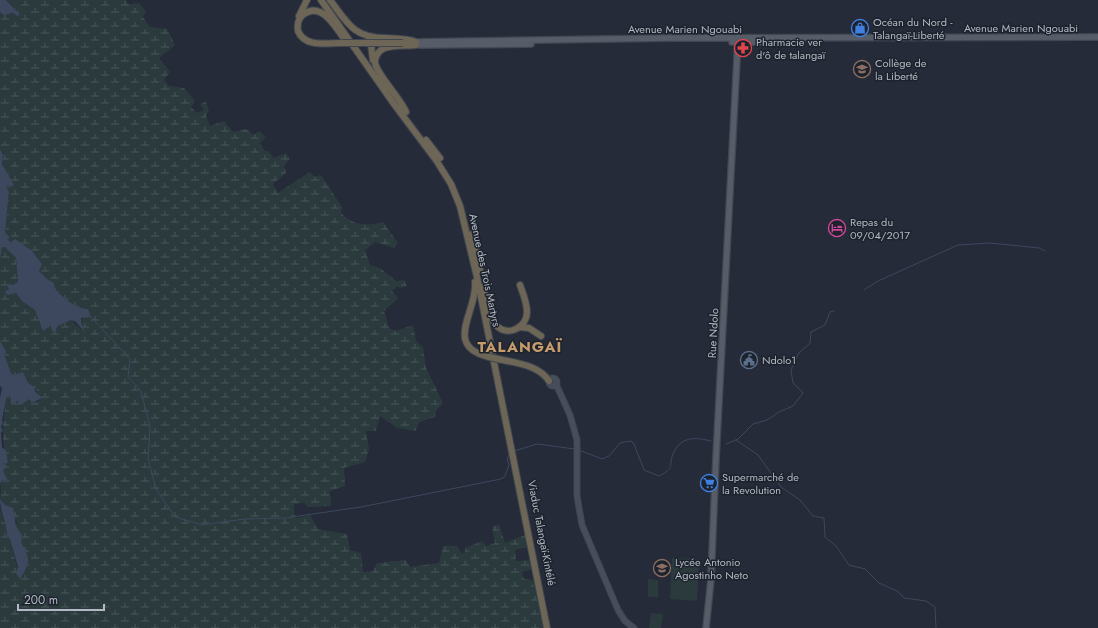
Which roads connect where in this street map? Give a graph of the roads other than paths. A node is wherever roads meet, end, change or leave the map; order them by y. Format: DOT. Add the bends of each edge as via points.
graph roads {
  1 [pos="307,0"];
  2 [pos="321,0"];
  3 [pos="326,0"];
  4 [pos="330,0"];
  5 [pos="300,16"];
  6 [pos="361,34"];
  7 [pos="1098,37"];
  8 [pos="738,40"];
  9 [pos="1098,40"];
  10 [pos="416,43"];
  11 [pos="375,64"];
  12 [pos="380,84"];
  13 [pos="406,112"];
  14 [pos="471,252"];
  15 [pos="520,285"];
  16 [pos="486,300"];
  17 [pos="519,328"];
  18 [pos="541,336"];
  19 [pos="549,382"];
  20 [pos="511,442"];
  21 [pos="547,628"];
  22 [pos="551,628"];
  23 [pos="634,628"];
  24 [pos="707,628"];
  1 -- 5 [label="highway"];
  2 -- 12 [label="highway, Avenue des Trois Martyrs"];
  3 -- 13 [label="highway, Avenue des Trois Martyrs"];
  4 -- 6 [label="highway" via="347,25"];
  5 -- 10 [label="highway, bridge" via="298,31 304,40 314,43"];
  5 -- 12 [label="highway" via="311,11 319,11 325,15"];
  6 -- 10 [label="highway" via="375,38 407,39"];
  6 -- 11 [label="highway" via="371,45"];
  7 -- 8 [label="main road, Avenue Marien Ngouabi"];
  8 -- 9 [label="main road"];
  8 -- 10 [label="main road"];
  8 -- 24 [label="main road, Rue Ndolo"];
  10 -- 11 [label="highway" via="384,48 376,55"];
  11 -- 13 [label="highway"];
  12 -- 14 [label="highway, Avenue des Trois Martyrs" via="436,160 450,184 465,220"];
  13 -- 16 [label="highway, Avenue des Trois Martyrs" via="440,158 460,196 472,235"];
  14 -- 19 [label="highway, bridge" via="475,293 465,322 464,334 467,343 478,354 537,370"];
  14 -- 20 [label="highway, Avenue des Trois Martyrs"];
  15 -- 17 [label="highway" via="527,313 524,323"];
  16 -- 17 [label="highway" via="491,318 497,327 507,331"];
  16 -- 20 [label="highway, Avenue des Trois Martyrs"];
  17 -- 18 [label="highway" via="529,328"];
  19 -- 23 [label="street" via="554,378 557,381 572,421 578,450 577,496 582,525 618,610"];
  20 -- 21 [label="highway, Viaduc Talangaï-Kintélé"];
  20 -- 22 [label="highway, Viaduc Talangaï-Kintélé"];
}
